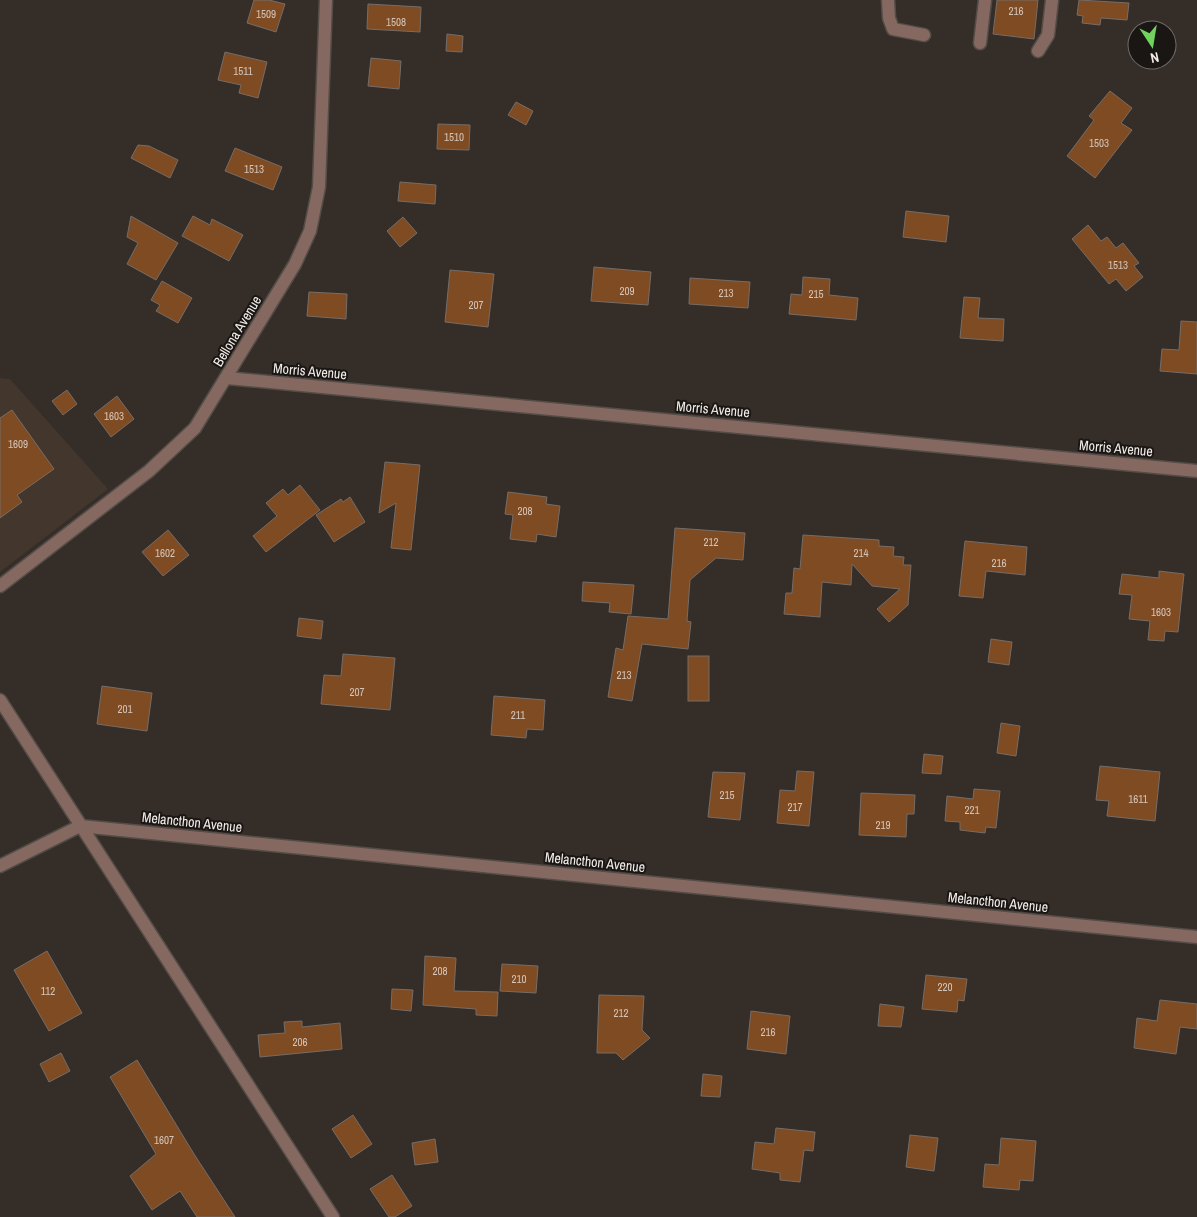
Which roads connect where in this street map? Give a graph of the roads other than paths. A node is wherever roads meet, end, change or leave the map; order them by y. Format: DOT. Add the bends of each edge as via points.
graph roads {
  1 [pos="326,0"];
  2 [pos="888,0"];
  3 [pos="985,0"];
  4 [pos="1052,0"];
  5 [pos="924,35"];
  6 [pos="980,43"];
  7 [pos="1038,50"];
  8 [pos="227,378"];
  9 [pos="1197,471"];
  10 [pos="0,586"];
  11 [pos="0,700"];
  12 [pos="80,826"];
  13 [pos="0,866"];
  14 [pos="1197,937"];
  15 [pos="333,1217"];
  1 -- 8 [label="street, Bellona Avenue" via="321,160 310,231 295,264"];
  2 -- 5 [label="street" via="893,29"];
  3 -- 6 [label="street"];
  4 -- 7 [label="street" via="1048,35"];
  8 -- 9 [label="street, Morris Avenue"];
  8 -- 10 [label="street, Bellona Avenue" via="195,428 173,450"];
  11 -- 12 [label="street"];
  12 -- 13 [label="street"];
  12 -- 14 [label="street, Melancthon Avenue"];
  12 -- 15 [label="street"];
}
